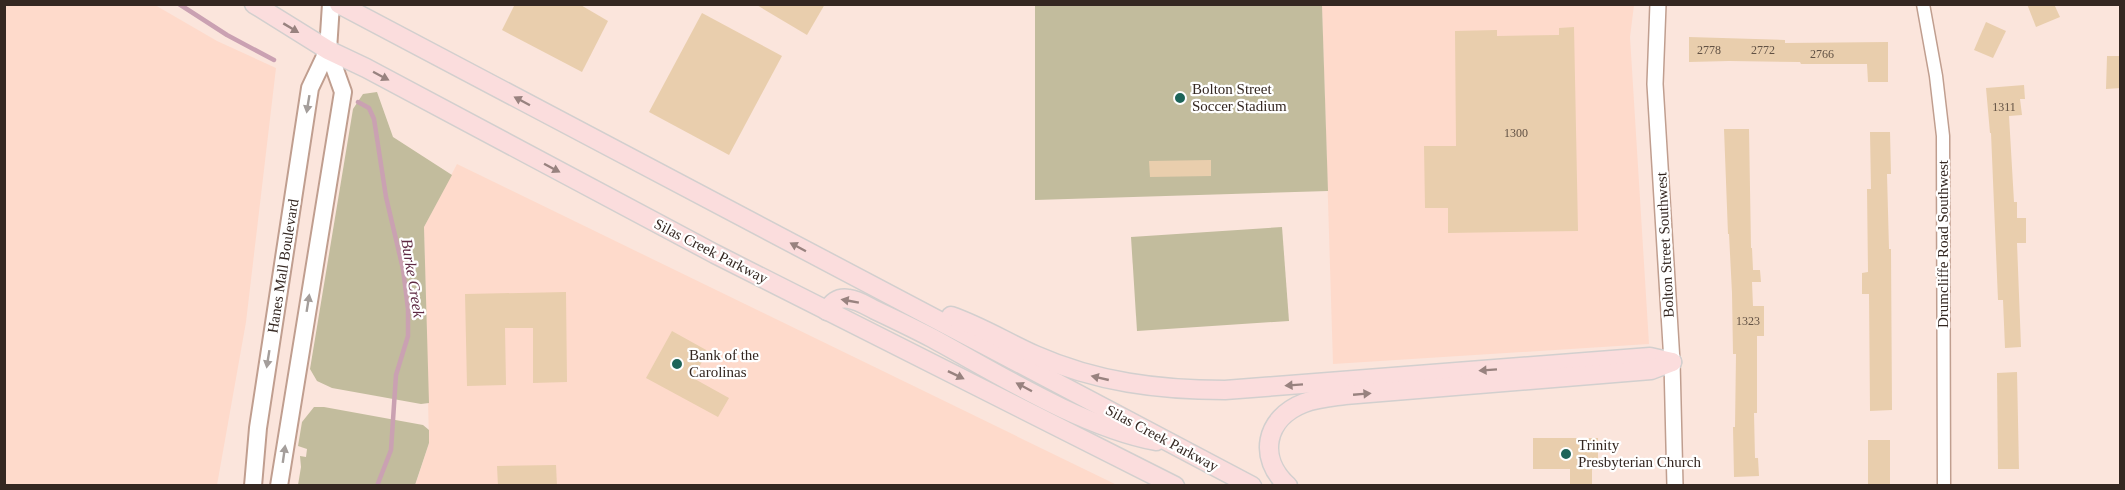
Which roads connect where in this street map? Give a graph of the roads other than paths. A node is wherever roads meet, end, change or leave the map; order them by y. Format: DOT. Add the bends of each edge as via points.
graph roads {
  1 [pos="254,4"];
  2 [pos="331,4"];
  3 [pos="339,4"];
  4 [pos="1658,4"];
  5 [pos="1923,4"];
  6 [pos="328,50"];
  7 [pos="896,298"];
  8 [pos="827,310"];
  9 [pos="1672,362"];
  10 [pos="1176,445"];
  11 [pos="1110,454"];
  12 [pos="253,486"];
  13 [pos="279,486"];
  14 [pos="1146,486"];
  15 [pos="1175,486"];
  16 [pos="1252,486"];
  17 [pos="1288,486"];
  18 [pos="1675,486"];
  19 [pos="1944,486"];
  1 -- 6 [label="main road, Silas Creek Parkway, one-way"];
  2 -- 6 [label="main road, Hanes Mall Boulevard"];
  7 -- 3 [label="main road, Silas Creek Parkway, one-way"];
  4 -- 9 [label="street, Bolton Street Southwest" via="1655,84"];
  5 -- 19 [label="street, Drumcliffe Road Southwest" via="1943,136"];
  6 -- 8 [label="main road, Silas Creek Parkway, one-way"];
  6 -- 12 [label="main road, Hanes Mall Boulevard, one-way" via="310,88 258,428"];
  13 -- 6 [label="main road, Hanes Mall Boulevard, one-way" via="343,92"];
  9 -- 7 [label="main road, one-way" via="1650,357 1185,390 1089,375 1035,355 970,322"];
  7 -- 10 [label="main road, Silas Creek Parkway"];
  10 -- 8 [label="main road, one-way" via="1133,437 1097,423 854,300 838,300"];
  8 -- 11 [label="main road, Silas Creek Parkway, one-way"];
  17 -- 9 [label="main road, one-way" via="1270,460 1271,435 1283,416 1310,401 1651,370"];
  9 -- 18 [label="street, Bolton Street Southwest"];
  10 -- 16 [label="main road, Silas Creek Parkway"];
  11 -- 14 [label="main road"];
  11 -- 15 [label="main road, Silas Creek Parkway"];
}
